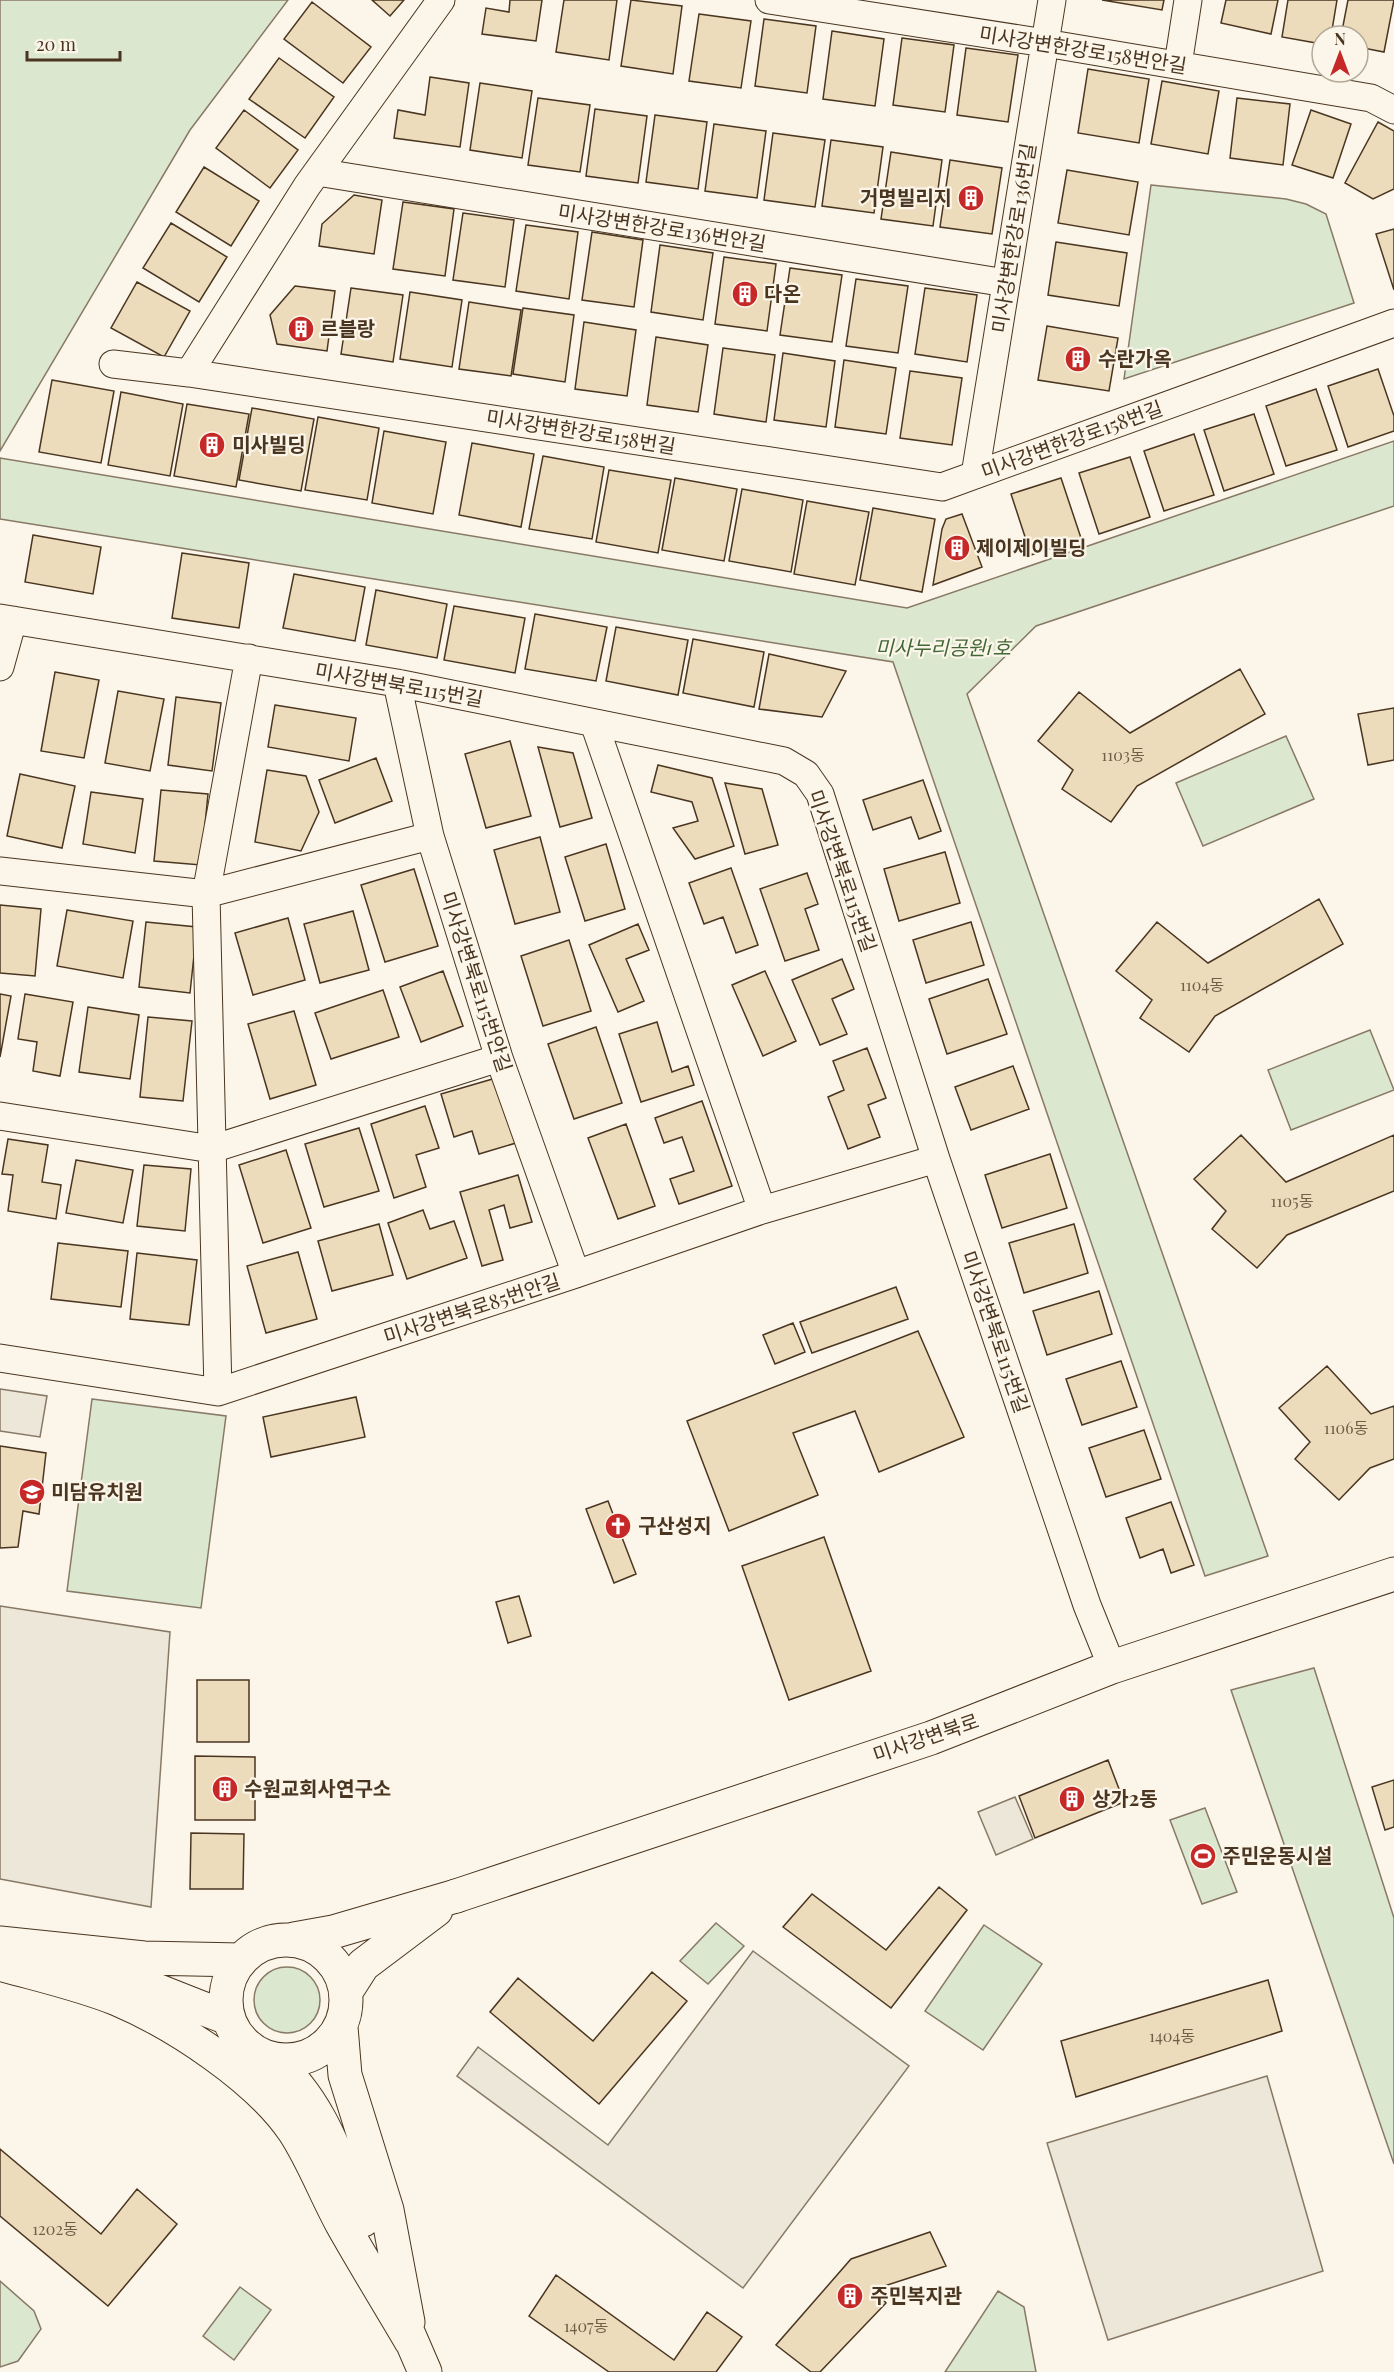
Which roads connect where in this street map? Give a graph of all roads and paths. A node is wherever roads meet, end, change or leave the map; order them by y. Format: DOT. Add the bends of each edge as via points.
graph roads {
  1 [pos="441,0"];
  2 [pos="769,0"];
  3 [pos="1053,0"];
  4 [pos="1188,0"];
  5 [pos="845,5"];
  6 [pos="1045,43"];
  7 [pos="1178,65"];
  8 [pos="1394,110"];
  9 [pos="317,172"];
  10 [pos="1006,283"];
  11 [pos="1394,323"];
  12 [pos="113,364"];
  13 [pos="189,373"];
  14 [pos="975,475"];
  15 [pos="7,619"];
  16 [pos="249,658"];
  17 [pos="0,667"];
  18 [pos="397,683"];
  19 [pos="594,723"];
  20 [pos="430,836"];
  21 [pos="0,871"];
  22 [pos="206,894"];
  23 [pos="499,1058"];
  24 [pos="0,1116"];
  25 [pos="212,1149"];
  26 [pos="936,1159"];
  27 [pos="762,1210"];
  28 [pos="576,1275"];
  29 [pos="0,1358"];
  30 [pos="218,1392"];
  31 [pos="1394,1574"];
  32 [pos="1112,1667"];
  33 [pos="456,1896"];
  34 [pos="294,1939"];
  35 [pos="3,1950"];
  36 [pos="241,1960"];
  37 [pos="347,1990"];
  38 [pos="228,2018"];
  39 [pos="341,2027"];
  40 [pos="271,2059"];
  41 [pos="411,2341"];
  42 [pos="424,2372"];
  1 -- 9 [label="street"];
  2 -- 5 [label="street, 미사강변한강로158번안길"];
  3 -- 6 [label="street, 미사강변한강로136번길"];
  4 -- 7 [label="street"];
  5 -- 6 [label="street, 미사강변한강로158번안길"];
  6 -- 7 [label="street, 미사강변한강로158번안길"];
  6 -- 10 [label="street, 미사강변한강로136번길"];
  7 -- 8 [label="street, 미사강변한강로158번안길" via="1371,98"];
  9 -- 10 [label="street, 미사강변한강로136번안길"];
  9 -- 13 [label="street"];
  10 -- 14 [label="street, 미사강변한강로136번길"];
  11 -- 14 [label="street, 미사강변한강로158번길"];
  12 -- 13 [label="street, 미사강변한강로158번길"];
  13 -- 14 [label="street, 미사강변한강로158번길" via="942,487"];
  15 -- 16 [label="street, 미사강변북로115번길"];
  15 -- 17 [label="street"];
  16 -- 18 [label="street, 미사강변북로115번길"];
  16 -- 22 [label="street"];
  18 -- 19 [label="street, 미사강변북로115번길"];
  18 -- 20 [label="street, 미사강변북로115번안길"];
  19 -- 26 [label="street, 미사강변북로115번길" via="784,761 806,774 820,794"];
  19 -- 27 [label="street"];
  20 -- 22 [label="street"];
  20 -- 23 [label="street, 미사강변북로115번안길"];
  21 -- 22 [label="street"];
  22 -- 25 [label="street"];
  23 -- 25 [label="street"];
  23 -- 28 [label="street, 미사강변북로115번안길"];
  24 -- 25 [label="street"];
  25 -- 30 [label="street"];
  26 -- 27 [label="street, 미사강변북로85번안길"];
  26 -- 32 [label="street, 미사강변북로115번길" via="1087,1605"];
  27 -- 28 [label="street, 미사강변북로85번안길"];
  28 -- 30 [label="street, 미사강변북로85번안길"];
  29 -- 30 [label="street, 미사강변북로85번안길"];
  31 -- 32 [label="main road, 미사강변북로"];
  32 -- 33 [label="main road, 미사강변북로" via="931,1738"];
  33 -- 34 [label="main road, 미사강변북로" via="333,1932"];
  33 -- 37 [label="main road" via="363,1965"];
  34 -- 36 [label="main road" via="256,1947"];
  34 -- 37 [label="main road" via="329,1956 341,1972"];
  35 -- 36 [label="main road"];
  35 -- 38 [label="main road" via="143,1983"];
  35 -- 41 [label="main road" via="163,2023 228,2065 262,2094 293,2130 341,2222"];
  36 -- 38 [label="main road" via="230,1977 226,1997"];
  37 -- 39 [label="main road" via="347,2010"];
  38 -- 40 [label="main road" via="237,2036 252,2050"];
  39 -- 40 [label="main road" via="329,2043 312,2055 292,2060"];
  39 -- 41 [label="main road" via="345,2075 387,2210"];
  40 -- 41 [label="main road" via="304,2092 330,2138"];
  41 -- 42 [label="main road"];
}
